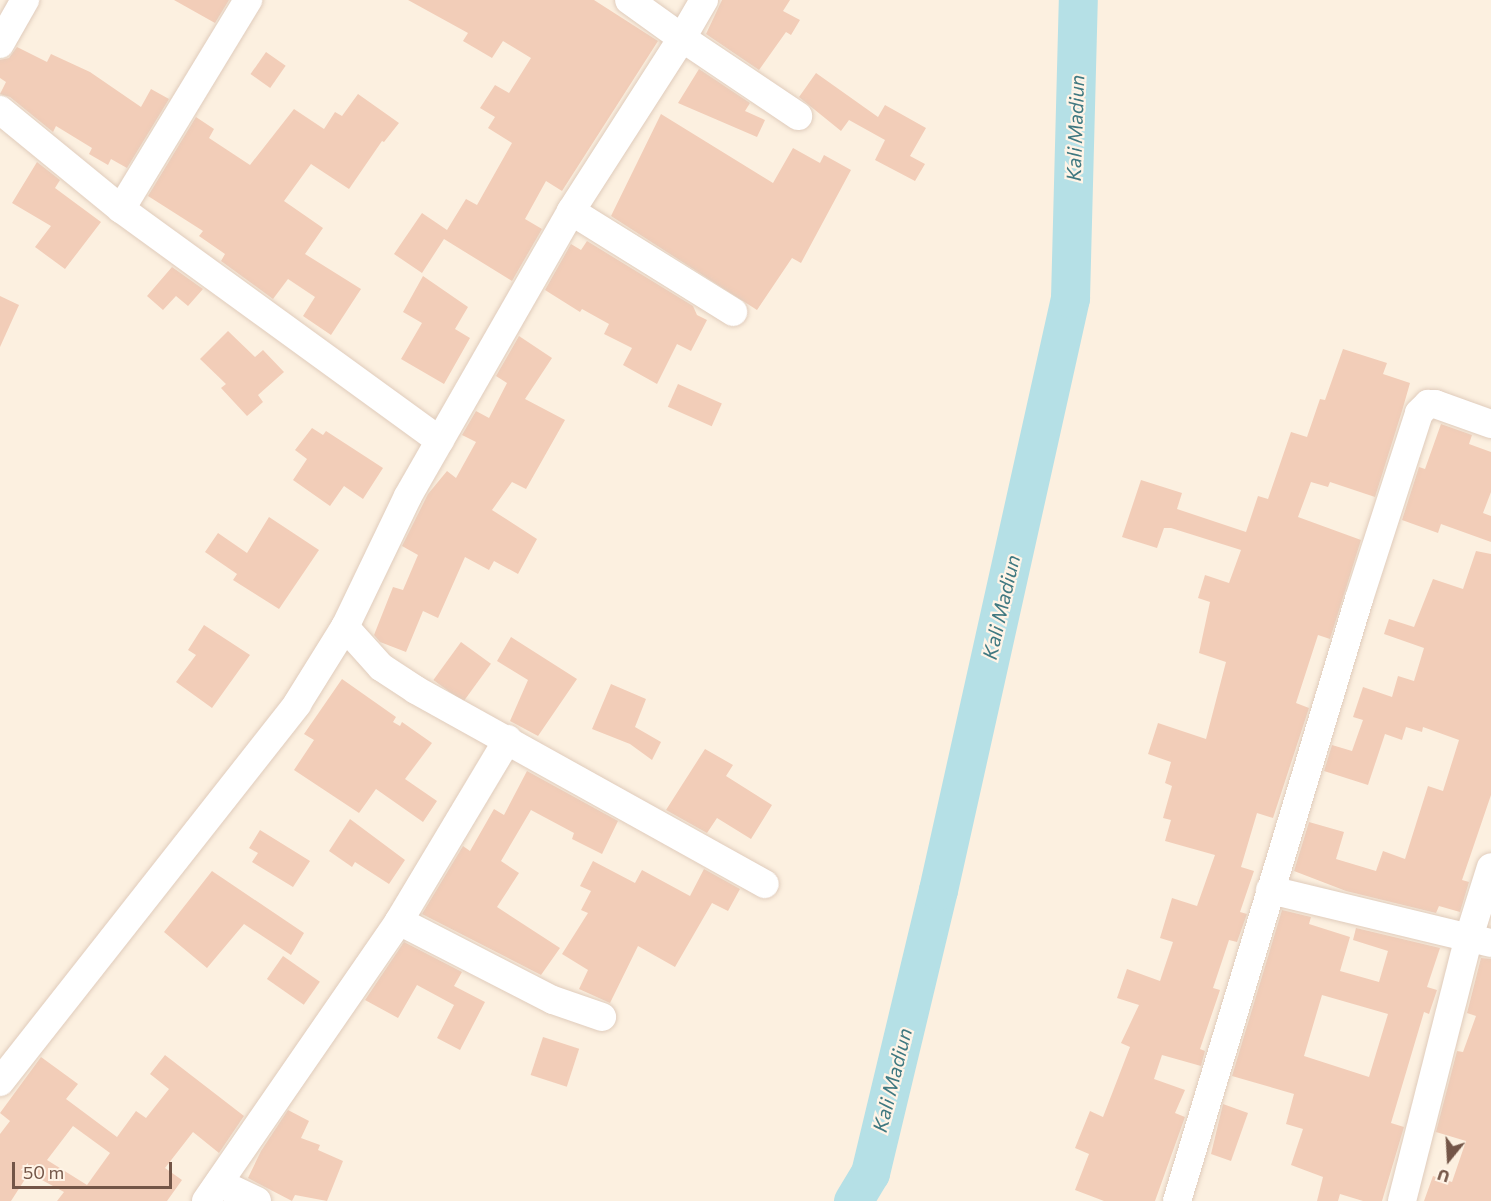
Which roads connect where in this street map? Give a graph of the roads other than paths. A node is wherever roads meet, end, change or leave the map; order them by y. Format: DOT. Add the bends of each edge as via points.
graph roads {
  1 [pos="25,0"];
  2 [pos="248,0"];
  3 [pos="629,0"];
  4 [pos="704,0"];
  5 [pos="682,38"];
  6 [pos="0,44"];
  7 [pos="0,110"];
  8 [pos="798,116"];
  9 [pos="122,209"];
  10 [pos="571,211"];
  11 [pos="733,312"];
  12 [pos="1491,424"];
  13 [pos="440,441"];
  14 [pos="345,627"];
  15 [pos="508,740"];
  16 [pos="1491,867"];
  17 [pos="765,884"];
  18 [pos="1270,890"];
  19 [pos="399,921"];
  20 [pos="1480,940"];
  21 [pos="602,1017"];
  22 [pos="0,1082"];
  23 [pos="213,1192"];
  24 [pos="257,1201"];
  25 [pos="1177,1201"];
  26 [pos="1402,1201"];
  1 -- 6 [label="street"];
  2 -- 9 [label="street"];
  3 -- 5 [label="street"];
  4 -- 5 [label="street"];
  5 -- 8 [label="street"];
  5 -- 10 [label="street"];
  7 -- 9 [label="street"];
  9 -- 13 [label="street"];
  10 -- 11 [label="street"];
  10 -- 13 [label="street"];
  12 -- 18 [label="street" via="1435,404 1428,404 1419,413"];
  13 -- 14 [label="street" via="408,496"];
  14 -- 15 [label="street" via="381,667"];
  14 -- 22 [label="street" via="297,704"];
  15 -- 17 [label="street"];
  15 -- 19 [label="street"];
  16 -- 20 [label="street"];
  18 -- 20 [label="street"];
  18 -- 25 [label="street"];
  19 -- 21 [label="street" via="553,1000"];
  19 -- 23 [label="street"];
  20 -- 26 [label="street"];
  23 -- 24 [label="street"];
}
